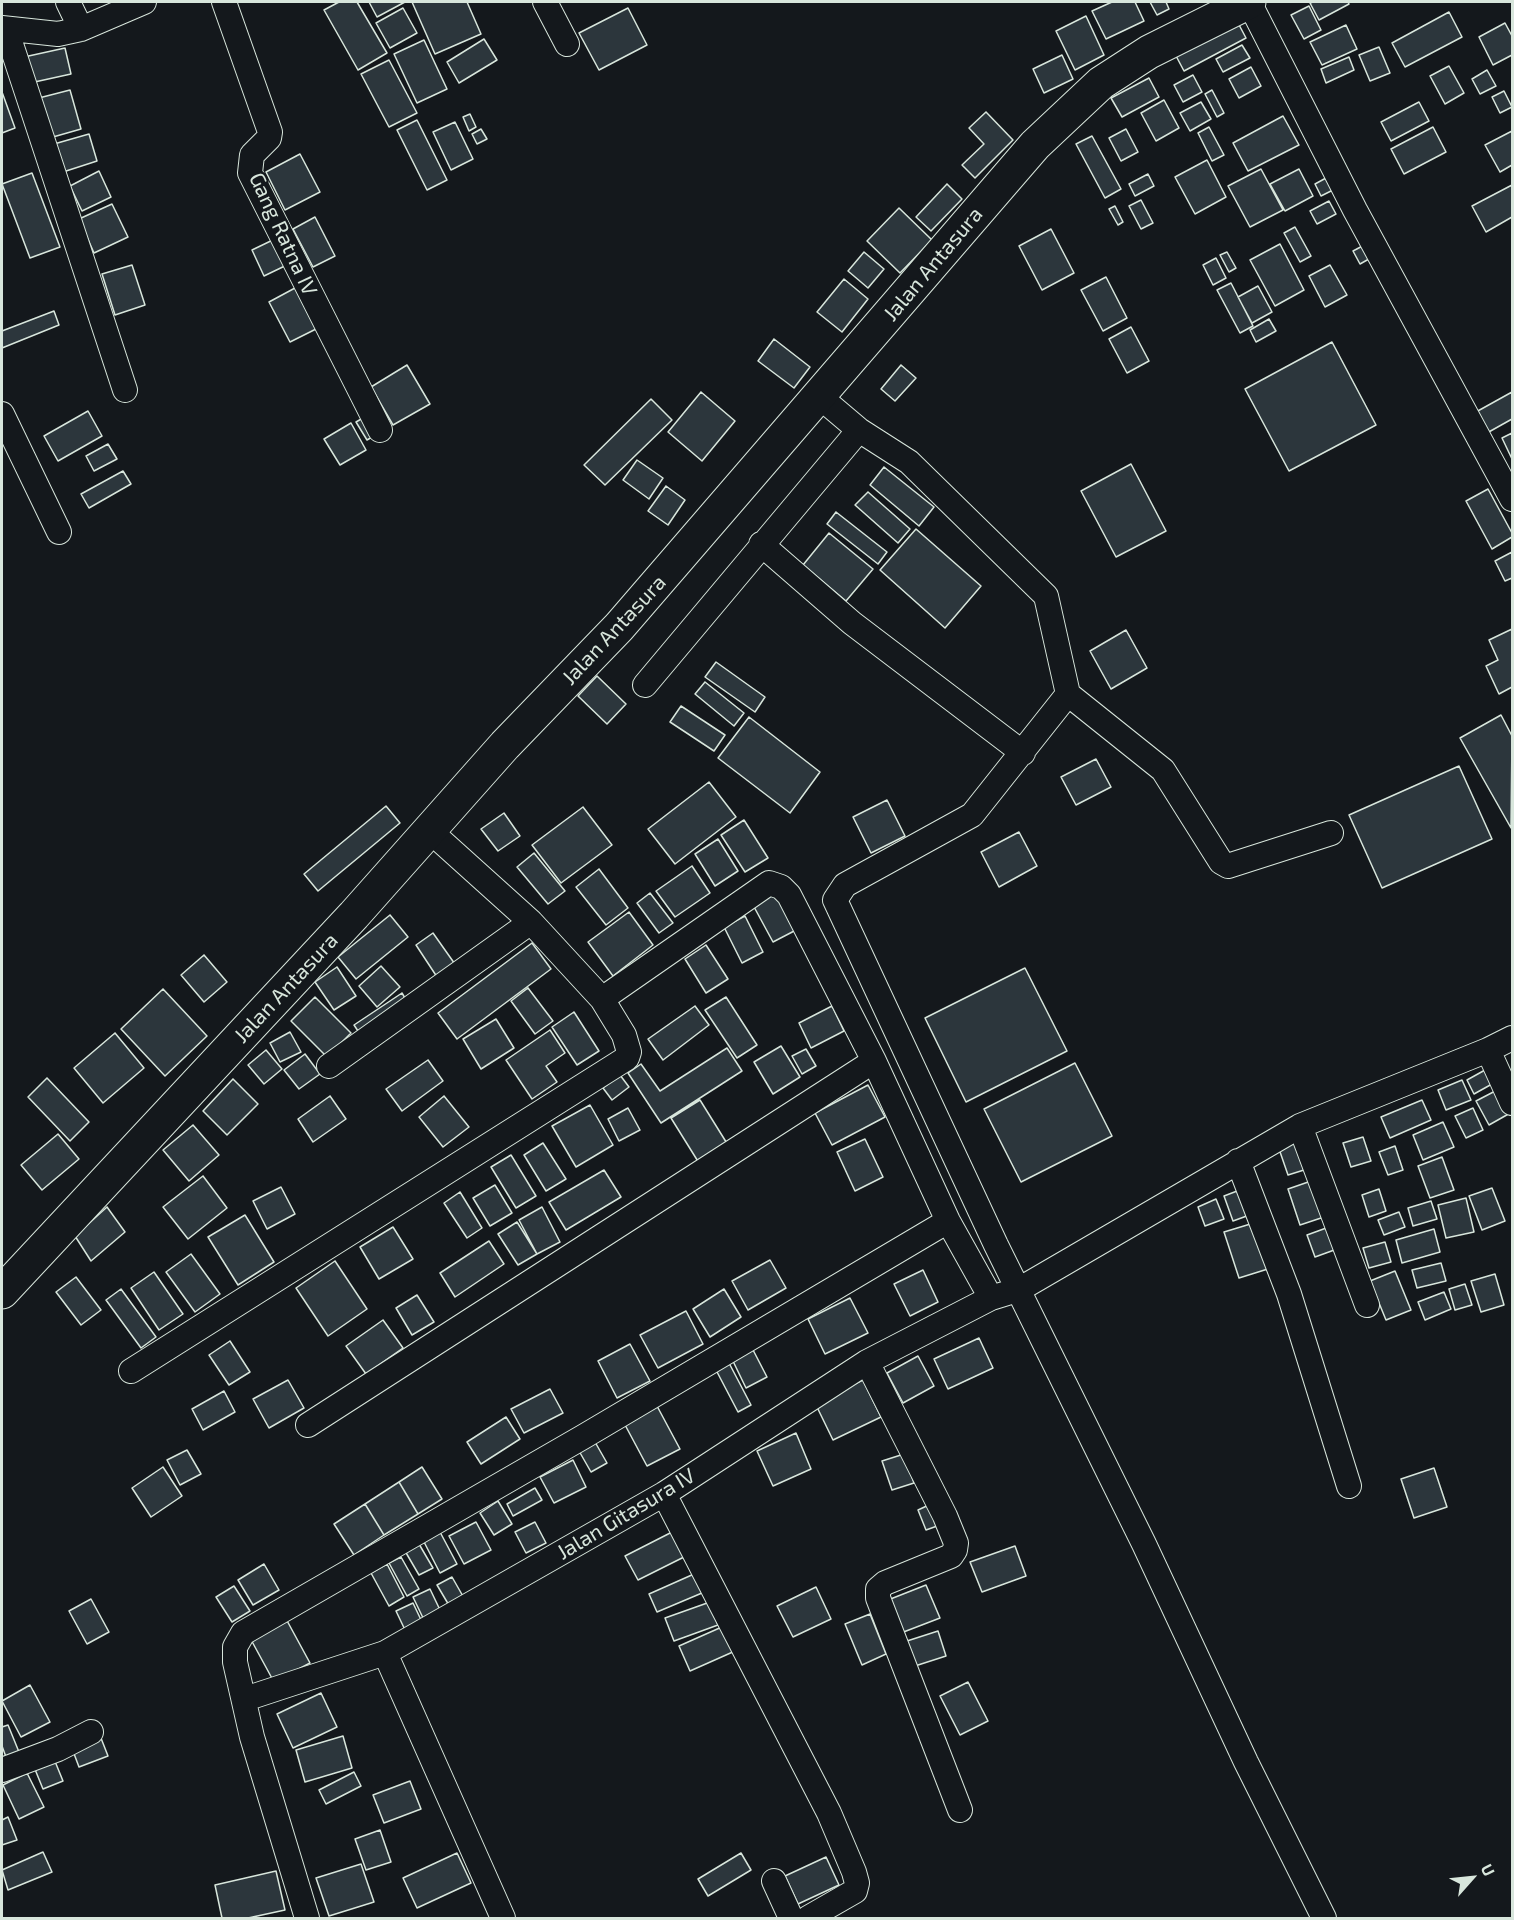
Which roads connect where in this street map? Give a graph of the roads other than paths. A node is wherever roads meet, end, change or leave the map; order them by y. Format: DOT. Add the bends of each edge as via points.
graph roads {
  1 [pos="68,2"];
  2 [pos="144,2"];
  3 [pos="224,2"];
  4 [pos="545,2"];
  5 [pos="1249,2"];
  6 [pos="4,29"];
  7 [pos="81,29"];
  8 [pos="567,44"];
  9 [pos="125,390"];
  10 [pos="820,398"];
  11 [pos="2,414"];
  12 [pos="380,430"];
  13 [pos="859,430"];
  14 [pos="1512,499"];
  15 [pos="59,532"];
  16 [pos="761,544"];
  17 [pos="645,685"];
  18 [pos="1068,693"];
  19 [pos="1023,753"];
  20 [pos="430,831"];
  21 [pos="1331,832"];
  22 [pos="531,921"];
  23 [pos="602,999"];
  24 [pos="1512,1038"];
  25 [pos="1488,1050"];
  26 [pos="874,1061"];
  27 [pos="329,1066"];
  28 [pos="1512,1103"];
  29 [pos="1300,1126"];
  30 [pos="1239,1161"];
  31 [pos="948,1221"];
  32 [pos="1020,1289"];
  33 [pos="2,1292"];
  34 [pos="991,1298"];
  35 [pos="1367,1305"];
  36 [pos="867,1362"];
  37 [pos="131,1371"];
  38 [pos="308,1425"];
  39 [pos="1349,1486"];
  40 [pos="664,1494"];
  41 [pos="385,1653"];
  42 [pos="245,1699"];
  43 [pos="90,1732"];
  44 [pos="2,1770"];
  45 [pos="960,1810"];
  46 [pos="774,1881"];
  47 [pos="307,1918"];
  48 [pos="503,1918"];
  49 [pos="791,1918"];
  50 [pos="808,1918"];
  51 [pos="1324,1918"];
  1 -- 7 [label="street"];
  2 -- 7 [label="street"];
  3 -- 12 [label="street, Gang Ratna IV" via="270,132 252,155 250,173"];
  4 -- 8 [label="street"];
  5 -- 10 [label="main road, Jalan Antasura" via="1149,52 1101,83 1073,107 1020,162"];
  5 -- 14 [label="street" via="1354,210"];
  6 -- 7 [label="street" via="58,34"];
  6 -- 9 [label="street"];
  10 -- 13 [label="street"];
  10 -- 20 [label="main road, Jalan Antasura" via="619,627"];
  11 -- 15 [label="street"];
  13 -- 16 [label="street"];
  13 -- 18 [label="street" via="909,462 1046,596"];
  16 -- 17 [label="street"];
  16 -- 19 [label="street" via="852,623"];
  18 -- 19 [label="street"];
  18 -- 21 [label="street" via="1163,770 1221,862 1228,866"];
  19 -- 32 [label="street" via="972,815 845,885 835,900"];
  20 -- 22 [label="street"];
  20 -- 33 [label="main road, Jalan Antasura"];
  22 -- 23 [label="street"];
  22 -- 27 [label="street"];
  23 -- 26 [label="street" via="769,884 781,887 789,896"];
  23 -- 37 [label="street" via="624,1035 627,1058"];
  24 -- 25 [label="street, Jalan Gitasura IV"];
  25 -- 28 [label="street"];
  25 -- 29 [label="street, Jalan Gitasura IV"];
  26 -- 31 [label="street"];
  26 -- 38 [label="street"];
  29 -- 30 [label="street, Jalan Gitasura IV"];
  29 -- 35 [label="street"];
  30 -- 32 [label="street, Jalan Gitasura IV"];
  30 -- 39 [label="street" via="1289,1294"];
  31 -- 34 [label="street"];
  31 -- 42 [label="street" via="583,1437 261,1620 243,1633 235,1647"];
  32 -- 34 [label="street, Jalan Gitasura IV"];
  32 -- 51 [label="street"];
  34 -- 36 [label="street, Jalan Gitasura IV"];
  36 -- 40 [label="street, Jalan Gitasura IV"];
  36 -- 45 [label="street" via="956,1543 951,1556 885,1583 878,1589 878,1598"];
  40 -- 41 [label="street, Jalan Gitasura IV"];
  40 -- 50 [label="street" via="829,1813 854,1872 855,1891"];
  41 -- 42 [label="street, Jalan Gitasura IV"];
  41 -- 48 [label="street"];
  42 -- 47 [label="street" via="252,1737"];
  43 -- 44 [label="street"];
  46 -- 49 [label="street"];
}
